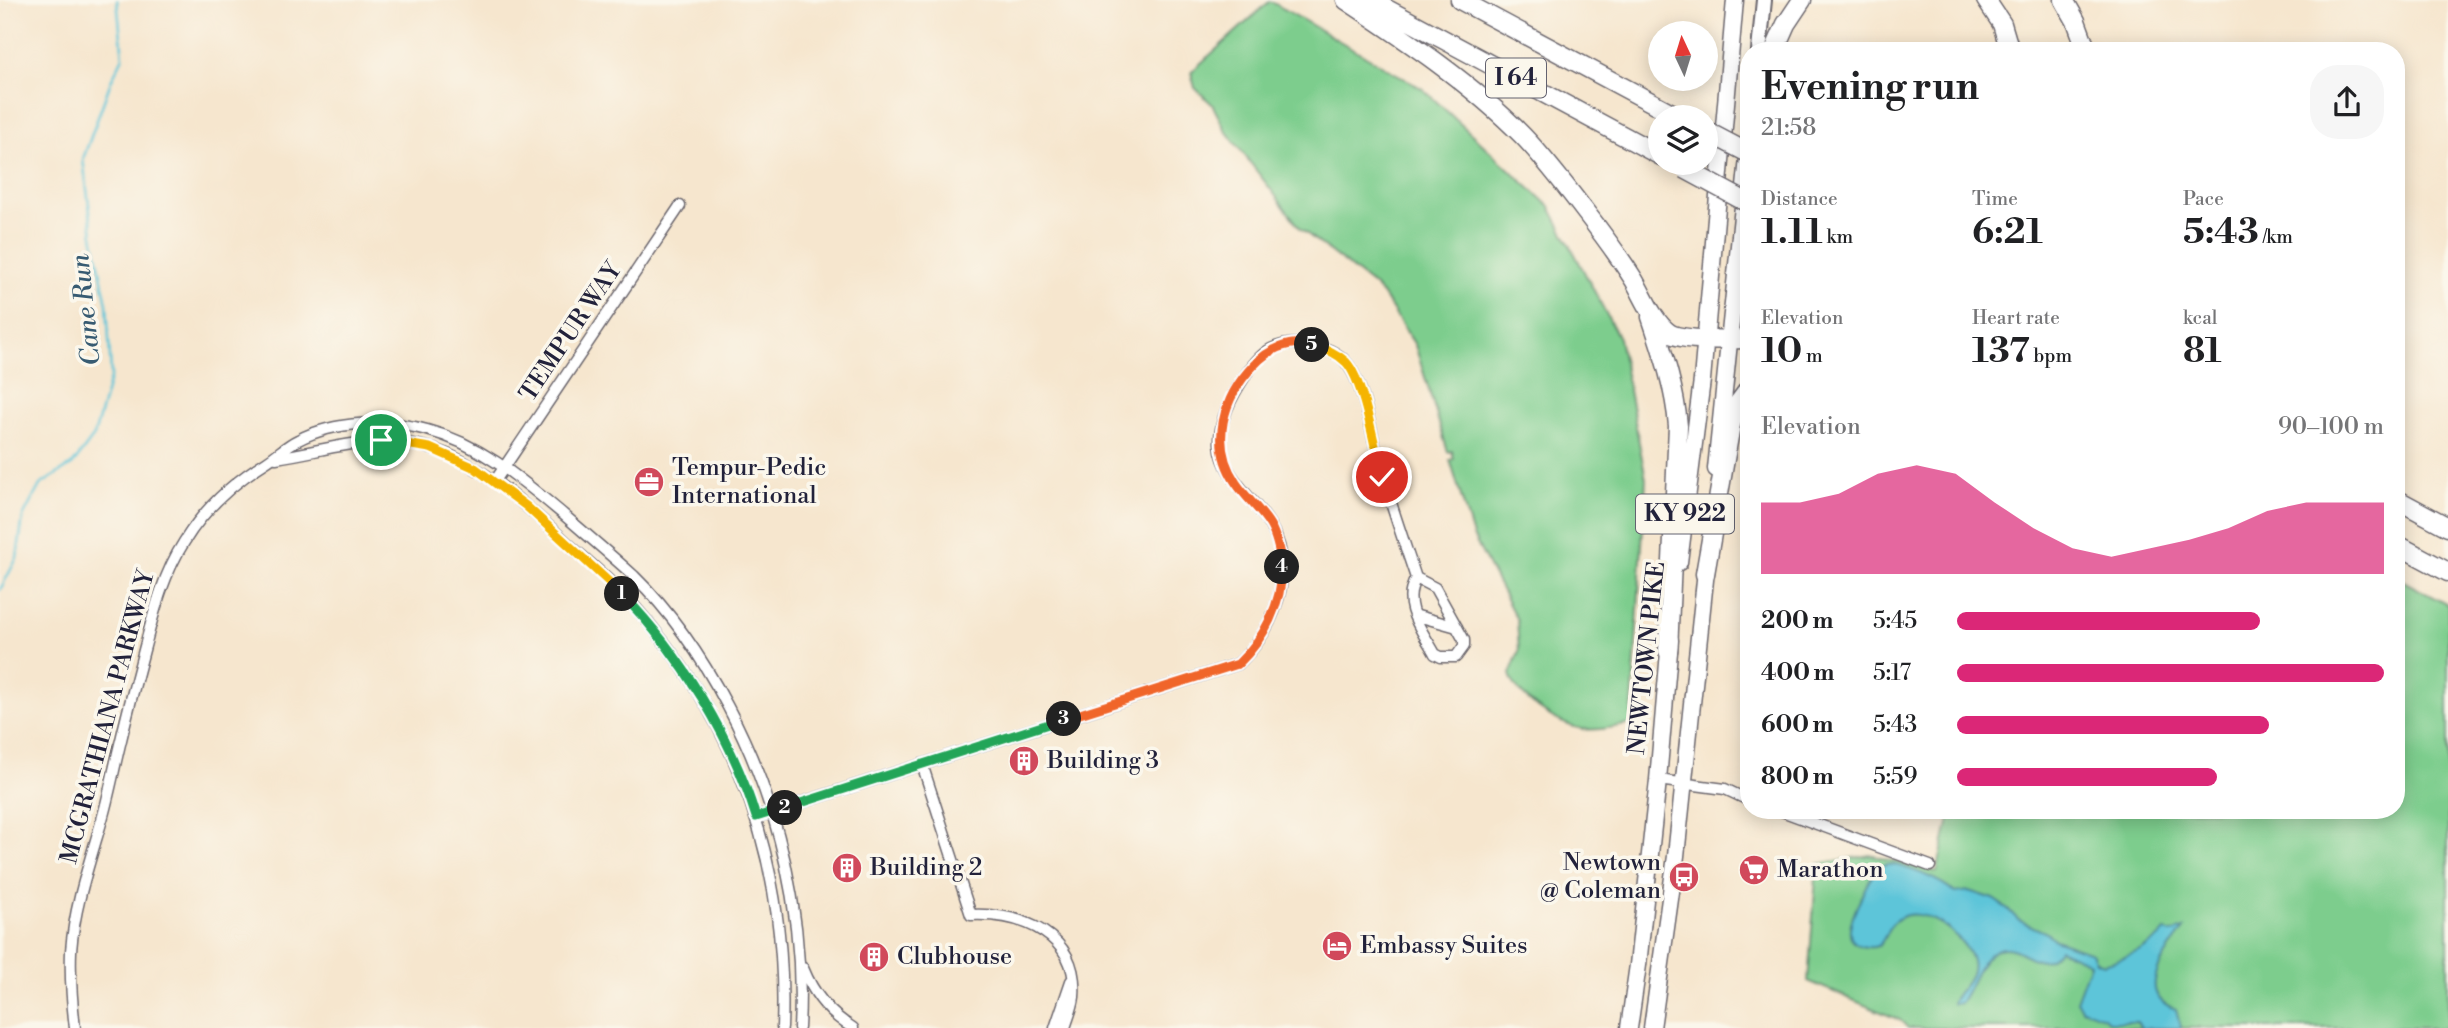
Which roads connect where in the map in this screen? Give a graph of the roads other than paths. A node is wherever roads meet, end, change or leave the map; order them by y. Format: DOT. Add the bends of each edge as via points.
graph roads {
  1 [pos="1346,0"];
  2 [pos="1370,0"];
  3 [pos="1460,0"];
  4 [pos="1735,0"];
  5 [pos="1764,0"];
  6 [pos="1802,0"];
  7 [pos="1986,0"];
  8 [pos="2064,0"];
  9 [pos="1760,42"];
  10 [pos="1778,42"];
  11 [pos="2007,42"];
  12 [pos="2084,42"];
  13 [pos="1657,105"];
  14 [pos="1718,138"];
  15 [pos="1648,149"];
  16 [pos="1740,150"];
  17 [pos="1695,175"];
  18 [pos="1740,200"];
  19 [pos="680,206"];
  20 [pos="1740,232"];
  21 [pos="1647,304"];
  22 [pos="1706,338"];
  23 [pos="1729,339"];
  24 [pos="1740,339"];
  25 [pos="1740,401"];
  26 [pos="272,459"];
  27 [pos="505,466"];
  28 [pos="495,481"];
  29 [pos="2405,503"];
  30 [pos="2448,527"];
  31 [pos="2405,549"];
  32 [pos="2448,572"];
  33 [pos="1705,574"];
  34 [pos="1416,579"];
  35 [pos="1414,615"];
  36 [pos="1457,627"];
  37 [pos="1668,651"];
  38 [pos="699,657"];
  39 [pos="681,669"];
  40 [pos="922,764"];
  41 [pos="1658,780"];
  42 [pos="1683,782"];
  43 [pos="1740,796"];
  44 [pos="772,812"];
  45 [pos="756,817"];
  46 [pos="1803,819"];
  47 [pos="1930,866"];
  48 [pos="800,956"];
  49 [pos="1072,978"];
  50 [pos="75,1028"];
  51 [pos="782,1028"];
  52 [pos="799,1028"];
  53 [pos="853,1028"];
  54 [pos="1055,1028"];
  55 [pos="1065,1028"];
  56 [pos="1629,1028"];
  57 [pos="1652,1028"];
  1 -- 21 [label="highway" via="1417,47 1524,137 1584,211"];
  2 -- 15 [label="highway, I 64"];
  3 -- 13 [label="highway, I 64"];
  4 -- 22 [label="highway, NEWTOWN PIKE / KY 922"];
  5 -- 9 [label="main road"];
  6 -- 10 [label="highway"];
  7 -- 11 [label="highway"];
  8 -- 12 [label="highway"];
  14 -- 16 [label="highway, bridge"];
  17 -- 18 [label="highway, bridge"];
  19 -- 27 [label="street, TEMPUR WAY"];
  20 -- 23 [label="highway, NEWTOWN PIKE / KY 922"];
  21 -- 22 [label="highway" via="1661,326 1677,337"];
  21 -- 37 [label="highway" via="1667,365 1678,426"];
  22 -- 23 [label="highway"];
  22 -- 37 [label="highway, NEWTOWN PIKE / KY 922"];
  23 -- 24 [label="highway"];
  23 -- 33 [label="highway, NEWTOWN PIKE / KY 922"];
  25 -- 33 [label="highway" via="1731,425"];
  26 -- 27 [label="street, MCGRATHIANA PARKWAY" via="296,440 321,431 382,424 426,429 473,447"];
  26 -- 28 [label="street, MCGRATHIANA PARKWAY" via="381,440 450,455"];
  26 -- 50 [label="street, MCGRATHIANA PARKWAY" via="235,484 202,518 185,540 158,598 71,948"];
  27 -- 28 [label="street, TEMPUR WAY"];
  27 -- 38 [label="street, MCGRATHIANA PARKWAY" via="634,576"];
  28 -- 39 [label="street, MCGRATHIANA PARKWAY" via="613,584"];
  29 -- 30 [label="highway"];
  31 -- 32 [label="highway"];
  33 -- 42 [label="highway, NEWTOWN PIKE / KY 922"];
  34 -- 35 [label="street" via="1409,601"];
  34 -- 36 [label="street" via="1434,588"];
  34 -- 40 [label="street" via="1349,366 1335,354 1304,343 1271,349 1230,398 1220,445 1235,482 1270,525 1282,566 1274,611 1251,651 1238,664"];
  35 -- 36 [label="street"];
  35 -- 36 [label="street" via="1441,657 1456,656 1464,646"];
  37 -- 41 [label="highway, NEWTOWN PIKE / KY 922"];
  38 -- 39 [label="street"];
  38 -- 44 [label="street, MCGRATHIANA PARKWAY" via="739,728"];
  39 -- 45 [label="street, MCGRATHIANA PARKWAY" via="729,751"];
  40 -- 44 [label="street"];
  40 -- 49 [label="street" via="971,915 1015,920 1042,930 1064,950"];
  41 -- 42 [label="street"];
  41 -- 56 [label="highway, NEWTOWN PIKE / KY 922"];
  42 -- 43 [label="street"];
  42 -- 57 [label="highway, NEWTOWN PIKE / KY 922"];
  44 -- 45 [label="street"];
  44 -- 48 [label="street, MCGRATHIANA PARKWAY" via="791,886"];
  45 -- 51 [label="street, MCGRATHIANA PARKWAY" via="779,922"];
  46 -- 47 [label="street"];
  48 -- 52 [label="street, MCGRATHIANA PARKWAY"];
  48 -- 53 [label="street" via="817,995"];
  49 -- 54 [label="street"];
  49 -- 55 [label="street" via="1074,996"];
}
